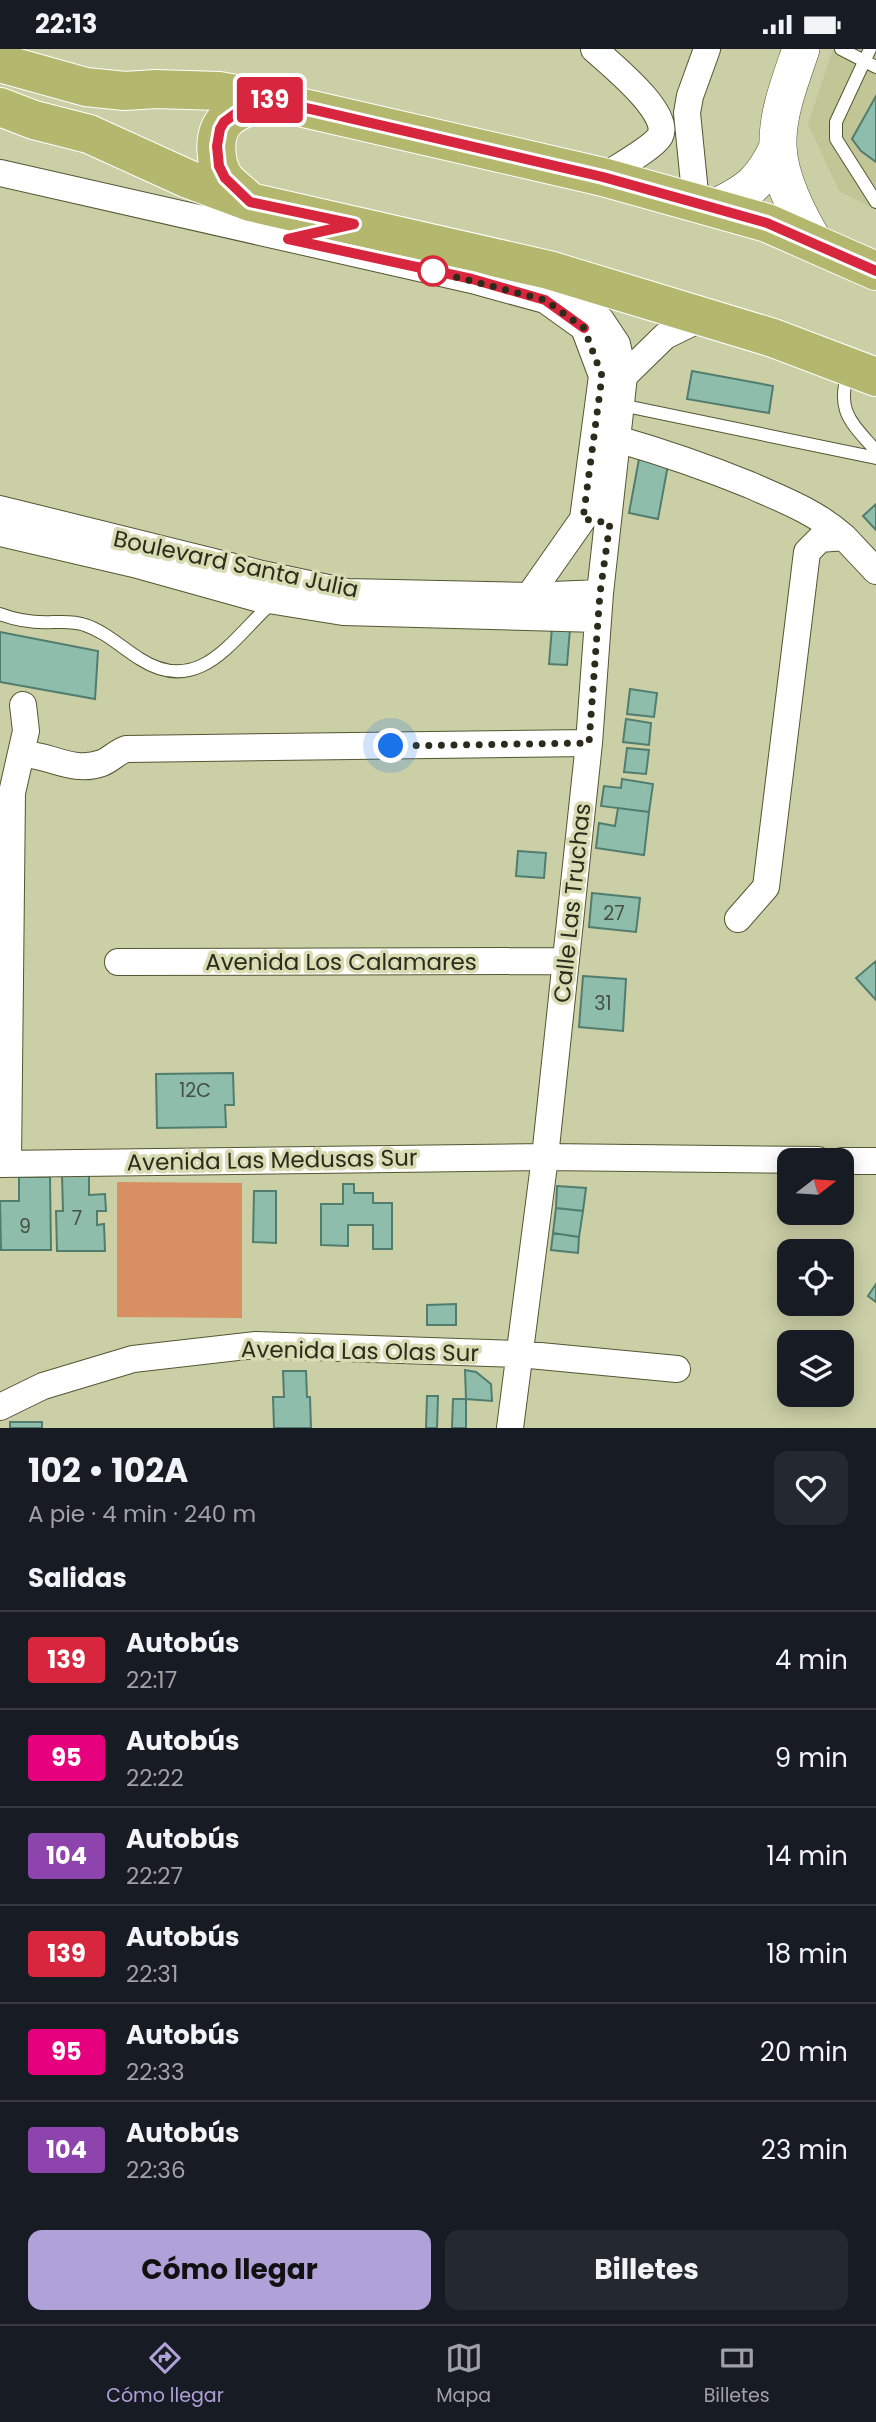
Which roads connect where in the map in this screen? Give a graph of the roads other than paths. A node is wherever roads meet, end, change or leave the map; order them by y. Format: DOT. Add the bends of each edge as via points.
graph roads {
  1 [pos="594,49"];
  2 [pos="707,49"];
  3 [pos="801,49"];
  4 [pos="841,49"];
  5 [pos="870,49"];
  6 [pos="0,63"];
  7 [pos="870,64"];
  8 [pos="639,92"];
  9 [pos="690,96"];
  10 [pos="269,100"];
  11 [pos="0,107"];
  12 [pos="778,147"];
  13 [pos="0,173"];
  14 [pos="603,177"];
  15 [pos="250,202"];
  16 [pos="876,202"];
  17 [pos="705,205"];
  18 [pos="354,224"];
  19 [pos="288,239"];
  20 [pos="814,242"];
  21 [pos="549,270"];
  22 [pos="876,271"];
  23 [pos="706,316"];
  24 [pos="863,372"];
  25 [pos="624,376"];
  26 [pos="621,405"];
  27 [pos="617,439"];
  28 [pos="876,451"];
  29 [pos="876,458"];
  30 [pos="0,509"];
  31 [pos="583,519"];
  32 [pos="610,523"];
  33 [pos="0,533"];
  34 [pos="844,537"];
  35 [pos="876,571"];
  36 [pos="600,593"];
  37 [pos="529,596"];
  38 [pos="274,601"];
  39 [pos="0,614"];
  40 [pos="598,619"];
  41 [pos="23,705"];
  42 [pos="589,743"];
  43 [pos="21,754"];
  44 [pos="738,919"];
  45 [pos="565,961"];
  46 [pos="118,962"];
  47 [pos="545,1157"];
  48 [pos="777,1160"];
  49 [pos="854,1161"];
  50 [pos="876,1161"];
  51 [pos="4,1164"];
  52 [pos="519,1354"];
  53 [pos="677,1369"];
  54 [pos="0,1407"];
  55 [pos="510,1428"];
  1 -- 8 [label="street"];
  2 -- 9 [label="street"];
  3 -- 12 [label="main road" via="786,95"];
  4 -- 7 [label="lane"];
  5 -- 7 [label="lane"];
  6 -- 10 [label="highway" via="86,87 219,91"];
  7 -- 16 [label="lane" via="835,131"];
  8 -- 9 [label="street"];
  8 -- 14 [label="street" via="660,116 661,135"];
  9 -- 17 [label="street" via="687,113"];
  10 -- 14 [label="highway"];
  10 -- 15 [label="highway" via="232,116 218,137 217,156 225,178"];
  11 -- 15 [label="highway" via="89,134"];
  12 -- 17 [label="main road" via="757,182 736,197"];
  12 -- 20 [label="main road" via="791,197"];
  13 -- 19 [label="street"];
  14 -- 17 [label="highway"];
  15 -- 18 [label="highway"];
  17 -- 20 [label="highway"];
  18 -- 19 [label="highway"];
  18 -- 21 [label="highway"];
  19 -- 31 [label="street" via="472,279 545,300 584,328 602,376"];
  20 -- 22 [label="highway"];
  21 -- 23 [label="highway"];
  21 -- 25 [label="street, Calle Las Truchas" via="601,320 617,344"];
  23 -- 24 [label="highway"];
  23 -- 25 [label="street" via="665,336"];
  24 -- 28 [label="lane" via="844,386 847,417"];
  25 -- 26 [label="street, Calle Las Truchas"];
  26 -- 27 [label="street, Calle Las Truchas"];
  26 -- 29 [label="lane"];
  27 -- 32 [label="street, Calle Las Truchas"];
  27 -- 34 [label="street" via="688,460 802,507"];
  30 -- 37 [label="street, Boulevard Santa Julia" via="347,592"];
  31 -- 32 [label="street"];
  31 -- 37 [label="street"];
  32 -- 36 [label="street, Calle Las Truchas"];
  33 -- 38 [label="street"];
  34 -- 35 [label="street"];
  34 -- 44 [label="street" via="820,540 807,552 766,887"];
  36 -- 37 [label="street, Boulevard Santa Julia"];
  36 -- 40 [label="street, Calle Las Truchas"];
  38 -- 39 [label="lane" via="222,653 192,671 161,669 142,661 85,624 29,621"];
  38 -- 40 [label="street" via="343,612"];
  40 -- 42 [label="street, Calle Las Truchas"];
  41 -- 43 [label="street" via="26,731"];
  42 -- 43 [label="street" via="126,749 104,763 73,767"];
  42 -- 45 [label="street, Calle Las Truchas"];
  43 -- 51 [label="street" via="12,793"];
  45 -- 46 [label="street, Avenida Los Calamares"];
  45 -- 47 [label="street, Calle Las Truchas"];
  47 -- 48 [label="street, Avenida Las Medusas Sur"];
  47 -- 51 [label="street, Avenida Las Medusas Sur"];
  47 -- 52 [label="street, Calle Las Truchas"];
  49 -- 50 [label="street"];
  52 -- 53 [label="street, Avenida Las Olas Sur"];
  52 -- 54 [label="street, Avenida Las Olas Sur" via="256,1345 133,1359 43,1386"];
  52 -- 55 [label="street, Calle Las Truchas"];
}
